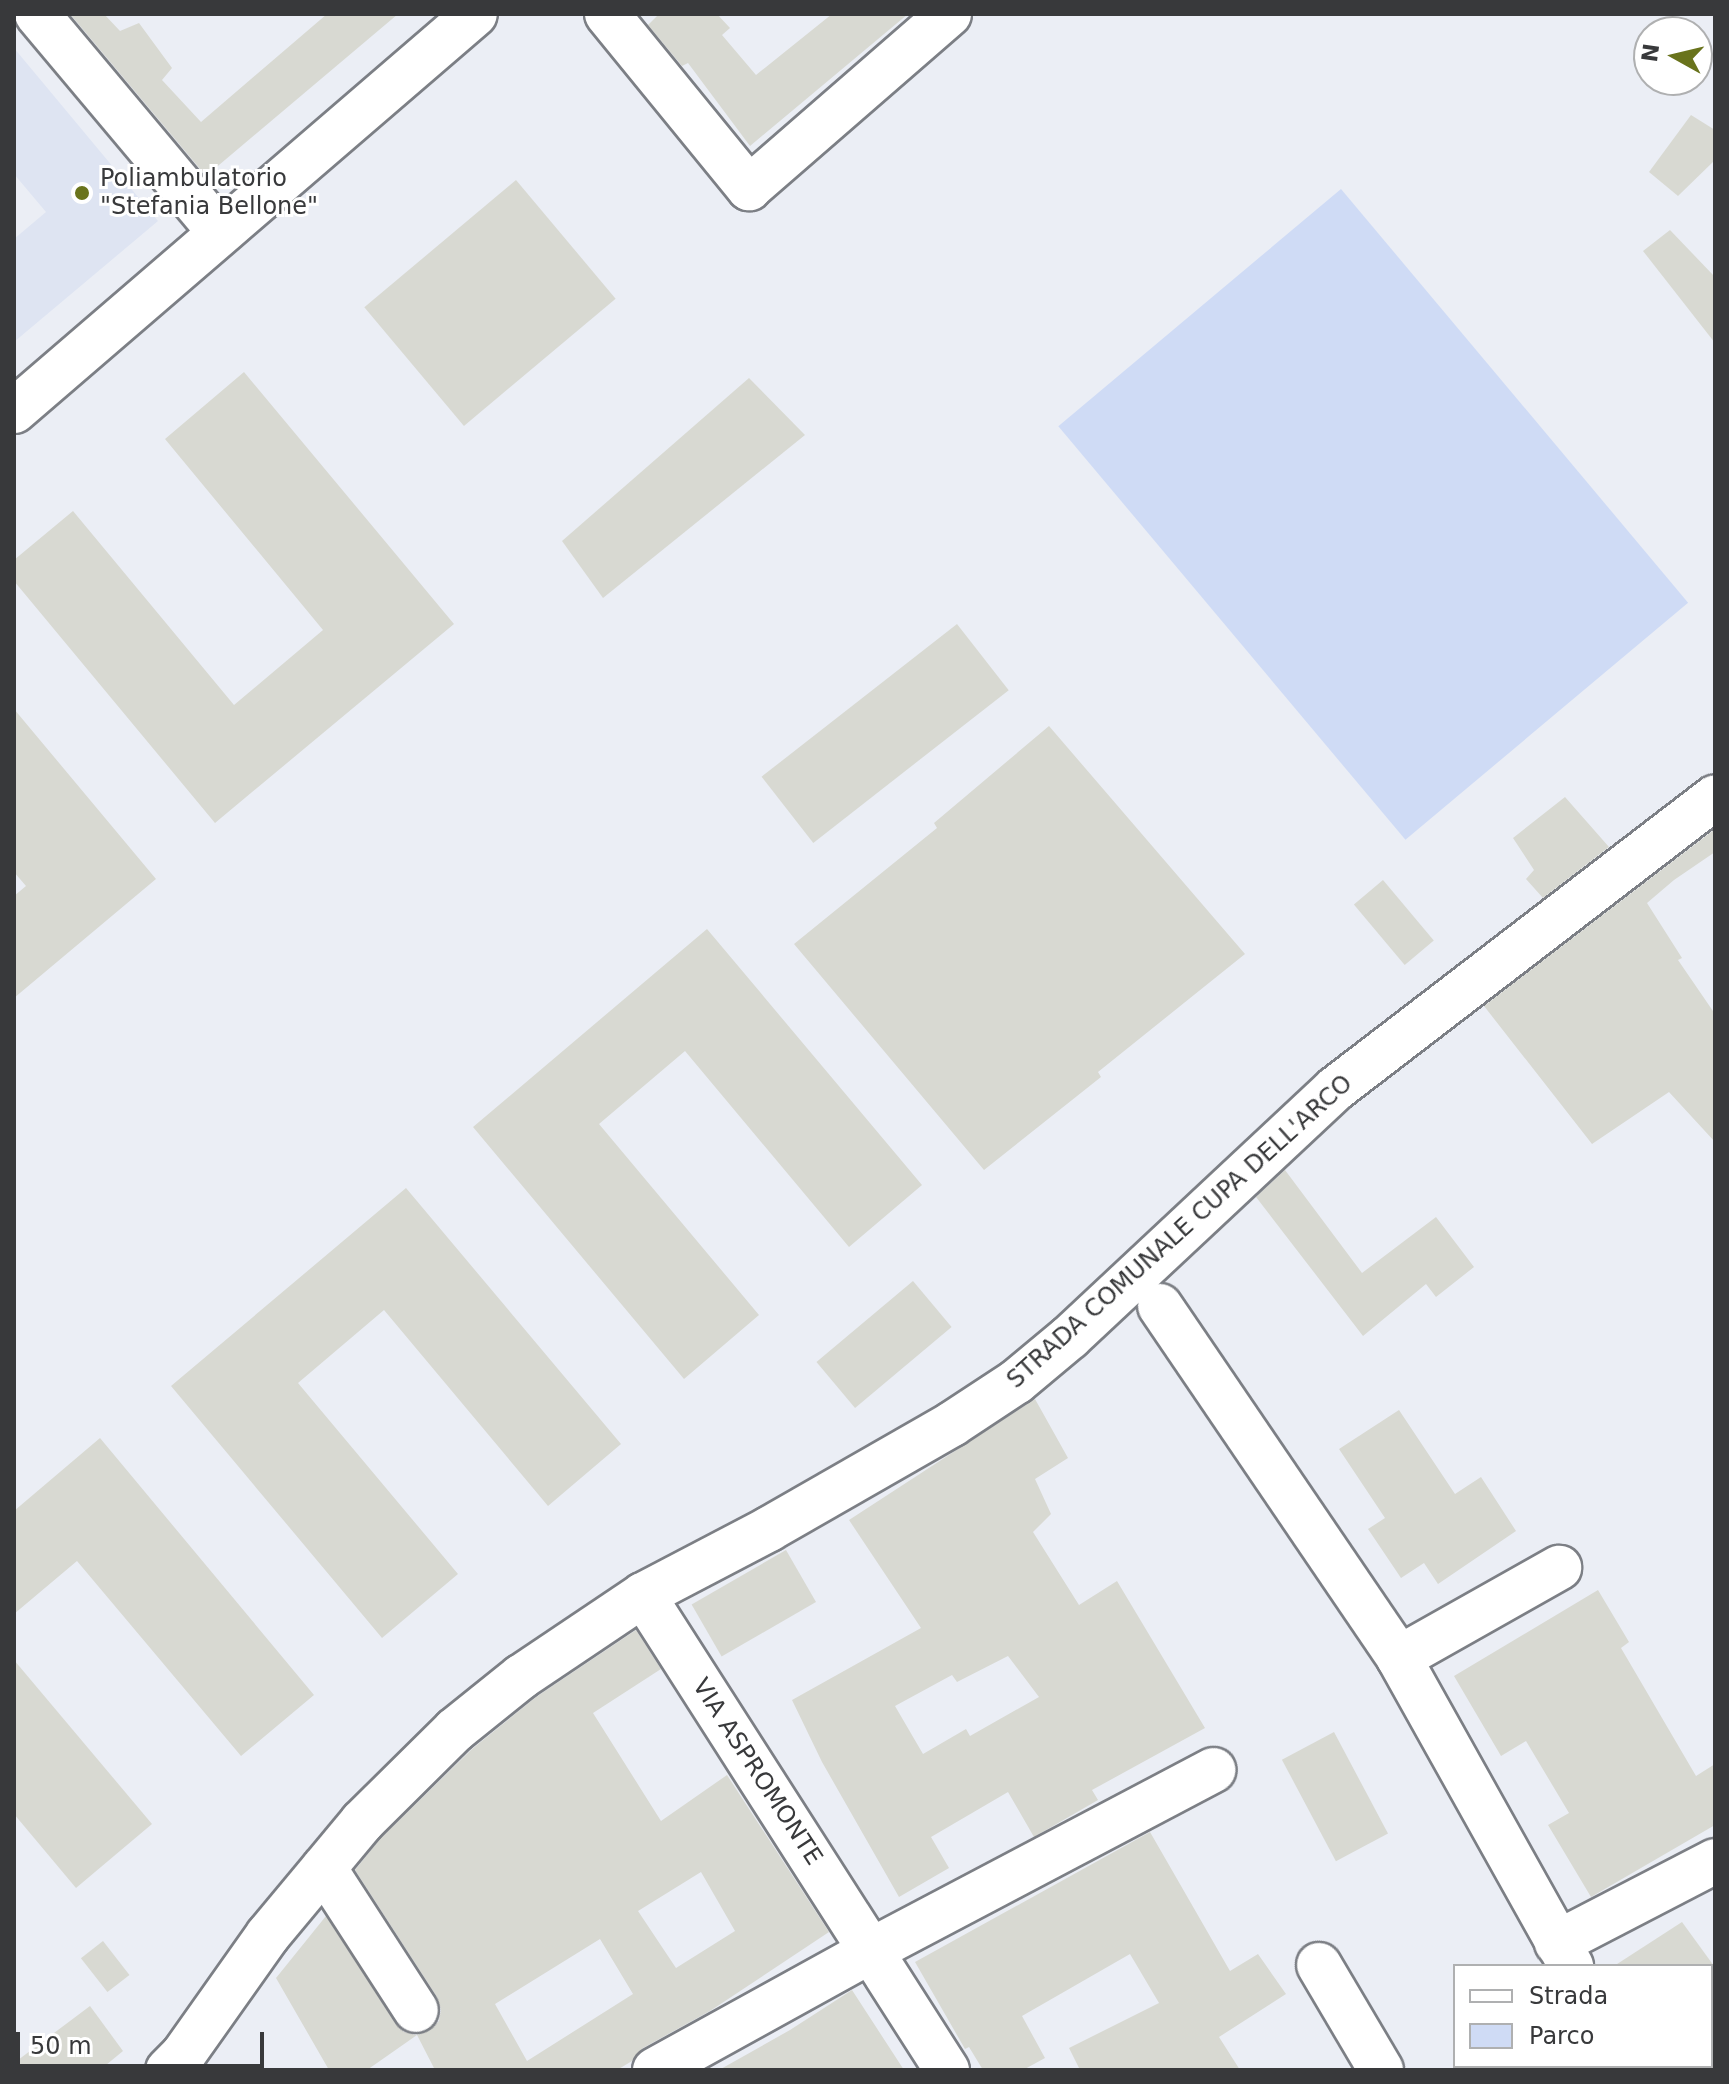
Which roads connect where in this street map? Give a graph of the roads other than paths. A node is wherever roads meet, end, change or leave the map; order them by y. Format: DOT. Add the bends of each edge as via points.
graph roads {
  1 [pos="37,14"];
  2 [pos="475,14"];
  3 [pos="607,14"];
  4 [pos="949,14"];
  5 [pos="220,232"];
  6 [pos="14,411"];
  7 [pos="1715,797"];
  8 [pos="1160,1306"];
  9 [pos="1559,1568"];
  10 [pos="643,1595"];
  11 [pos="1399,1658"];
  12 [pos="1214,1770"];
  13 [pos="1715,1861"];
  14 [pos="324,1868"];
  15 [pos="872,1950"];
  16 [pos="1564,1954"];
  17 [pos="1319,1965"];
  18 [pos="416,2010"];
  19 [pos="168,2070"];
  20 [pos="655,2070"];
  21 [pos="947,2070"];
  22 [pos="1381,2070"];
  1 -- 5 [label="street"];
  2 -- 5 [label="street"];
  3 -- 4 [label="street" via="749,188"];
  5 -- 6 [label="street"];
  7 -- 10 [label="street, STRADA COMUNALE CUPA DELL'ARCO" via="1335,1089 1016,1382 769,1529"];
  8 -- 11 [label="street"];
  9 -- 11 [label="street"];
  10 -- 14 [label="street, STRADA COMUNALE CUPA DELL'ARCO" via="521,1677 455,1730 362,1822"];
  10 -- 15 [label="street, VIA ASPROMONTE"];
  11 -- 16 [label="street"];
  12 -- 15 [label="street"];
  13 -- 16 [label="street"];
  14 -- 18 [label="street"];
  14 -- 19 [label="street, STRADA COMUNALE CUPA DELL'ARCO"];
  15 -- 20 [label="street"];
  15 -- 21 [label="street, VIA ASPROMONTE"];
  17 -- 22 [label="street"];
}
